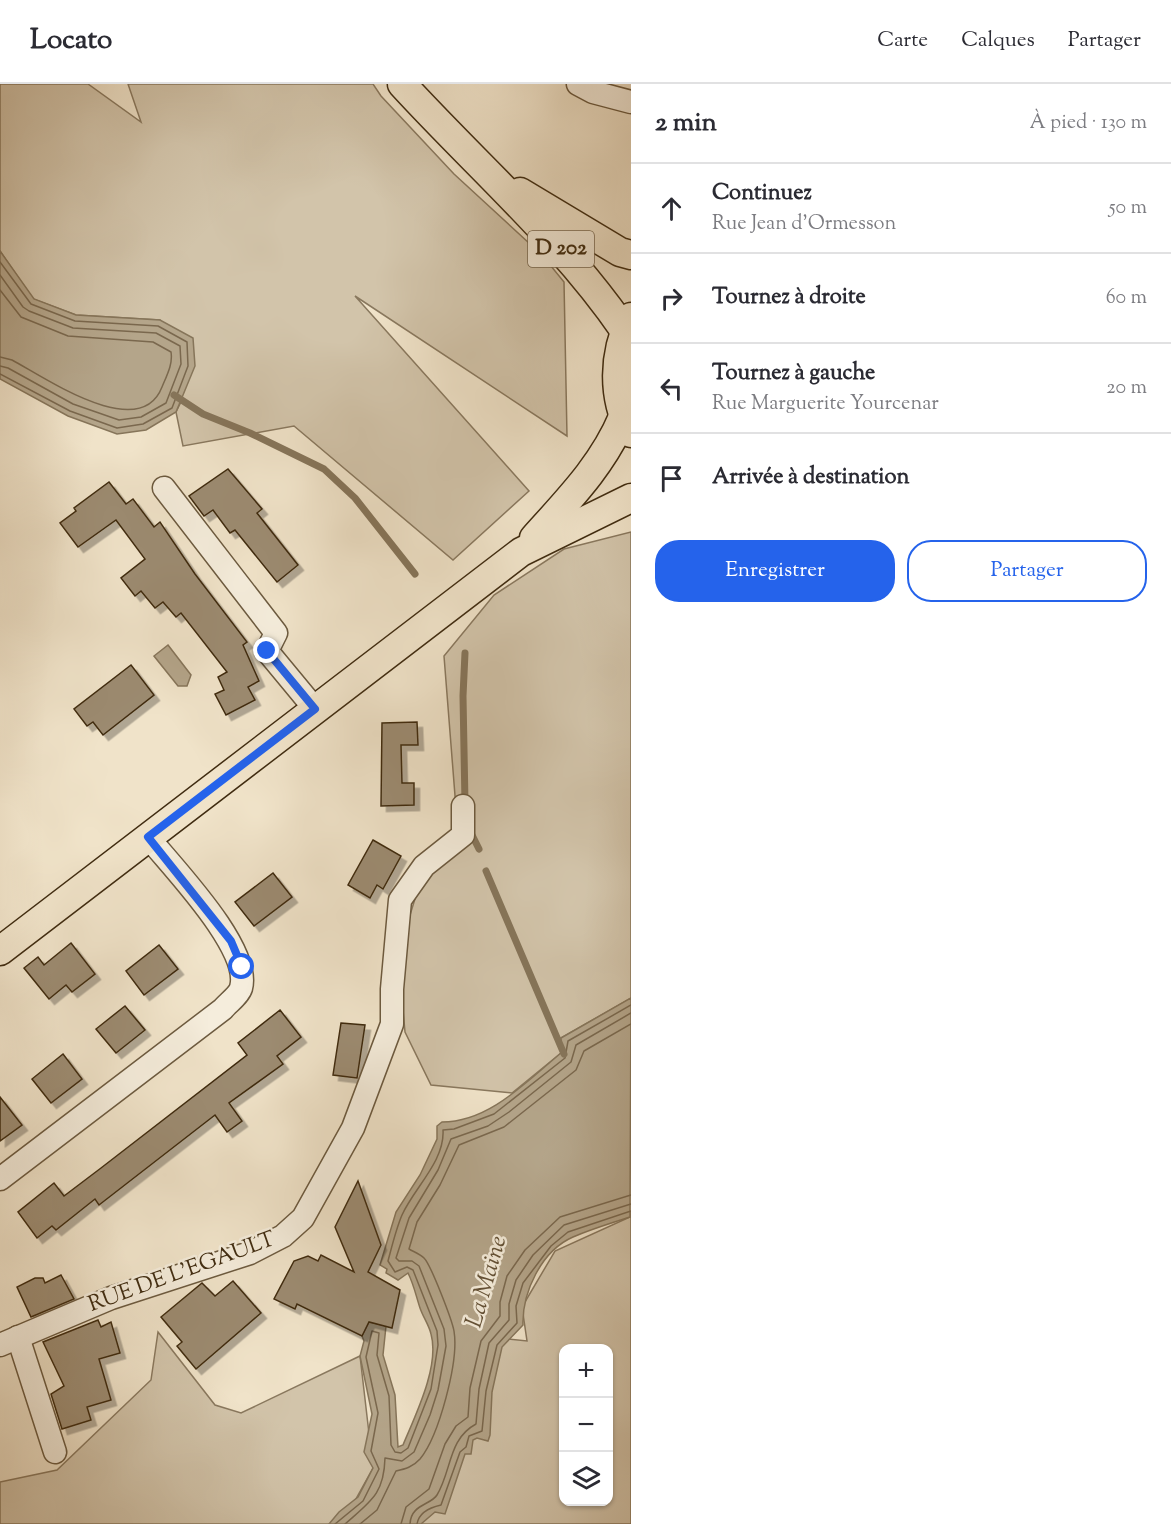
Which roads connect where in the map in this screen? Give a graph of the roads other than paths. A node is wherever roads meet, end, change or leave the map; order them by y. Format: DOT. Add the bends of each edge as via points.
graph roads {
  1 [pos="402,84"];
  2 [pos="578,84"];
  3 [pos="631,102"];
  4 [pos="490,174"];
  5 [pos="631,255"];
  6 [pos="628,324"];
  7 [pos="627,426"];
  8 [pos="164,488"];
  9 [pos="631,498"];
  10 [pos="520,552"];
  11 [pos="315,709"];
  12 [pos="463,806"];
  13 [pos="148,837"];
  14 [pos="0,951"];
  15 [pos="0,1179"];
  16 [pos="9,1341"];
  17 [pos="55,1452"];
  1 -- 4 [label="main road, D 202"];
  2 -- 3 [label="street" via="592,92"];
  4 -- 5 [label="main road, D 202"];
  4 -- 6 [label="main road, D 202"];
  6 -- 7 [label="main road" via="618,355 616,382"];
  7 -- 10 [label="main road" via="597,466"];
  8 -- 11 [label="street" via="276,633 267,651"];
  9 -- 10 [label="main road"];
  10 -- 11 [label="main road"];
  11 -- 13 [label="main road"];
  12 -- 16 [label="street, RUE DE L'EGAULT" via="463,835 424,866 400,900 393,1024 353,1128 303,1218 283,1236 250,1253 111,1298"];
  13 -- 14 [label="main road"];
  13 -- 15 [label="street" via="231,941 242,967 241,990 223,1009"];
  16 -- 17 [label="street"];
}
